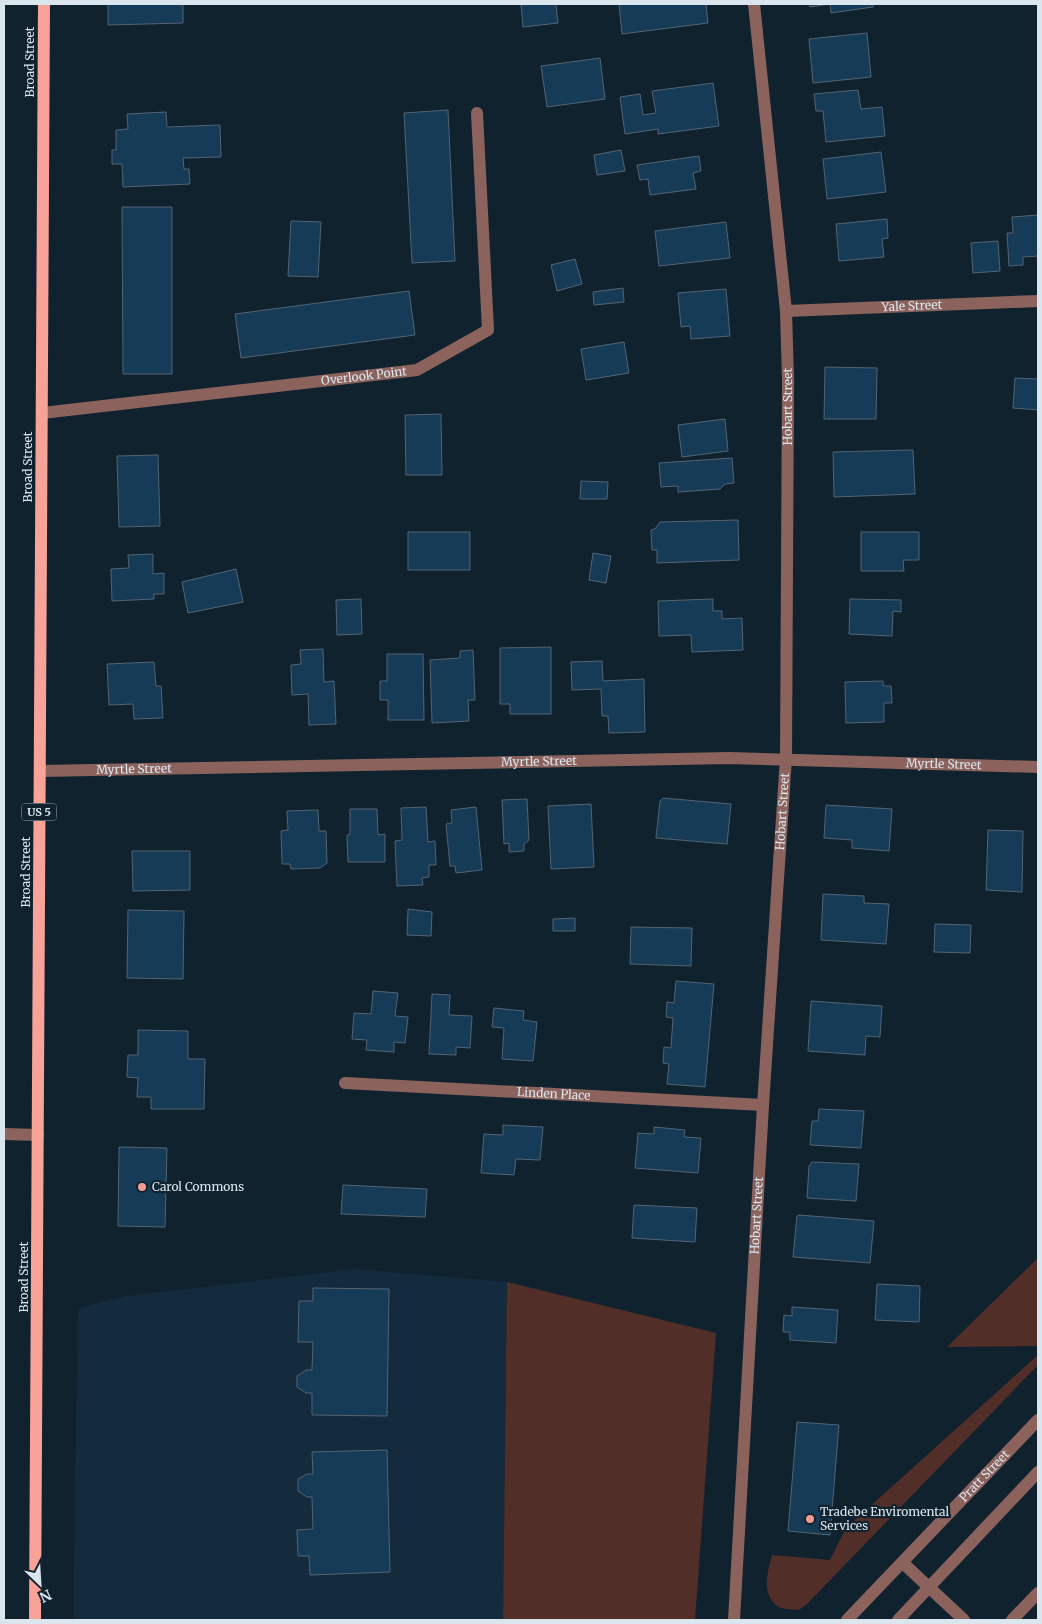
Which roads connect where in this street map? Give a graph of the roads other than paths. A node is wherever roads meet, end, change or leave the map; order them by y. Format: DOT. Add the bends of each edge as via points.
graph roads {
  1 [pos="44,4"];
  2 [pos="754,4"];
  3 [pos="477,113"];
  4 [pos="1038,301"];
  5 [pos="786,311"];
  6 [pos="42,412"];
  7 [pos="786,758"];
  8 [pos="1038,767"];
  9 [pos="40,771"];
  10 [pos="345,1082"];
  11 [pos="763,1105"];
  12 [pos="4,1134"];
  13 [pos="38,1135"];
  14 [pos="1038,1420"];
  15 [pos="1038,1472"];
  16 [pos="903,1563"];
  17 [pos="929,1588"];
  18 [pos="1038,1593"];
  19 [pos="34,1620"];
  20 [pos="734,1620"];
  21 [pos="847,1620"];
  22 [pos="898,1620"];
  23 [pos="964,1620"];
  24 [pos="1012,1620"];
  1 -- 6 [label="main road, Broad Street / US 5"];
  2 -- 5 [label="street, Hobart Street"];
  3 -- 6 [label="street, Overlook Point" via="488,330 416,370"];
  4 -- 5 [label="street, Yale Street"];
  5 -- 7 [label="street, Hobart Street"];
  6 -- 9 [label="main road, Broad Street / US 5"];
  7 -- 8 [label="street, Myrtle Street"];
  7 -- 9 [label="street, Myrtle Street"];
  7 -- 11 [label="street, Hobart Street"];
  9 -- 13 [label="main road, Broad Street / US 5"];
  10 -- 11 [label="street, Linden Place"];
  11 -- 20 [label="street, Hobart Street"];
  12 -- 13 [label="street"];
  13 -- 19 [label="main road, Broad Street / US 5"];
  14 -- 16 [label="street, Pratt Street"];
  15 -- 17 [label="street"];
  16 -- 17 [label="street"];
  16 -- 21 [label="street, Pratt Street"];
  17 -- 22 [label="street"];
  17 -- 23 [label="street"];
  18 -- 24 [label="street"];
}
